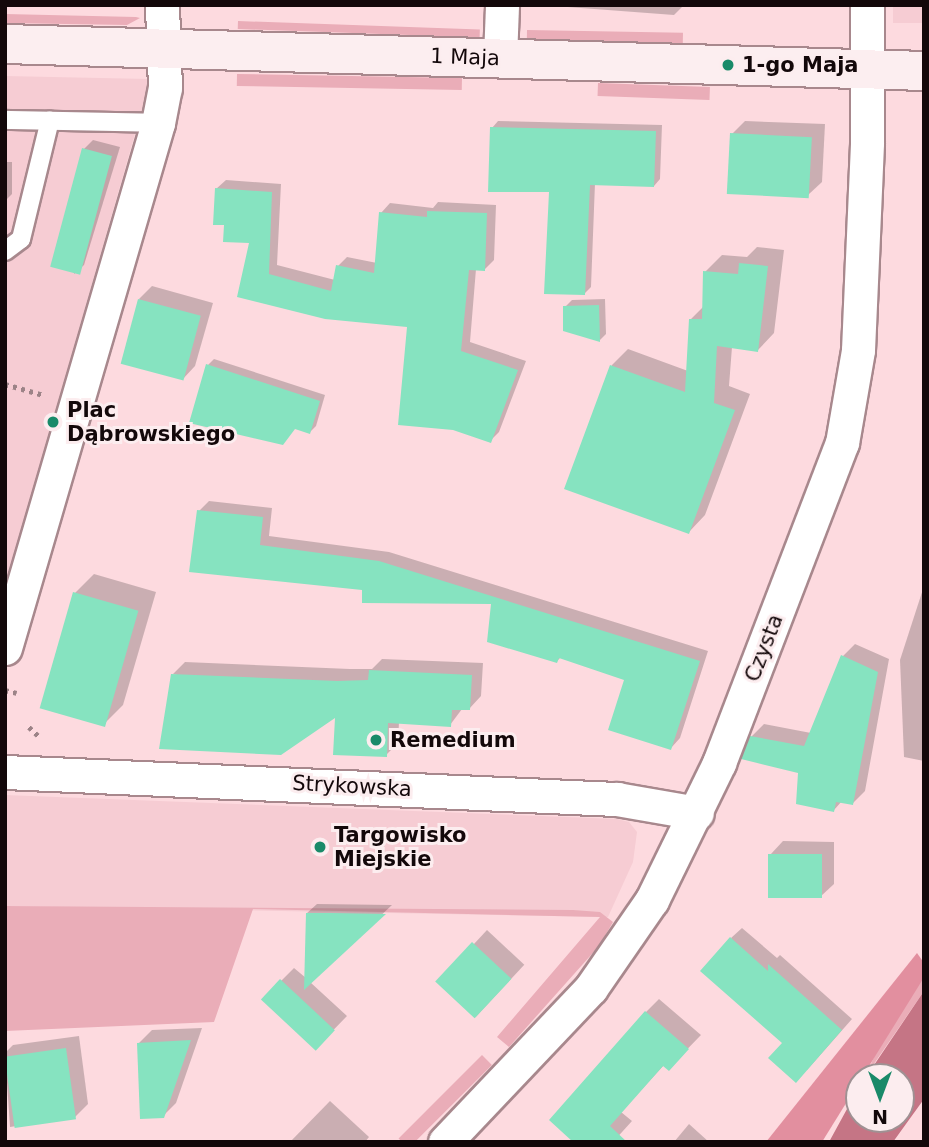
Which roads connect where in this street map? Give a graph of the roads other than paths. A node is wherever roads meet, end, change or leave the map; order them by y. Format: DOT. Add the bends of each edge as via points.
graph roads {
  1 [pos="162,5"];
  2 [pos="502,5"];
  3 [pos="867,5"];
  4 [pos="5,44"];
  5 [pos="164,49"];
  6 [pos="500,58"];
  7 [pos="869,69"];
  8 [pos="924,71"];
  9 [pos="5,120"];
  10 [pos="50,120"];
  11 [pos="158,123"];
  12 [pos="5,251"];
  13 [pos="5,648"];
  14 [pos="5,772"];
  15 [pos="697,813"];
  16 [pos="445,1142"];
  1 -- 5 [label="street"];
  2 -- 6 [label="street"];
  3 -- 7 [label="street, Czysta"];
  4 -- 5 [label="main road, 1 Maja"];
  5 -- 6 [label="main road, 1 Maja"];
  5 -- 11 [label="street" via="165,88"];
  6 -- 7 [label="main road, 1 Maja"];
  7 -- 8 [label="main road, 1 Maja"];
  7 -- 15 [label="street, Czysta" via="860,310 851,404 842,443"];
  9 -- 10 [label="lane"];
  10 -- 11 [label="lane"];
  10 -- 12 [label="lane" via="21,239"];
  11 -- 13 [label="street"];
  14 -- 15 [label="street, Strykowska" via="617,799"];
  15 -- 16 [label="street, Czysta" via="639,922 591,988"];
}
